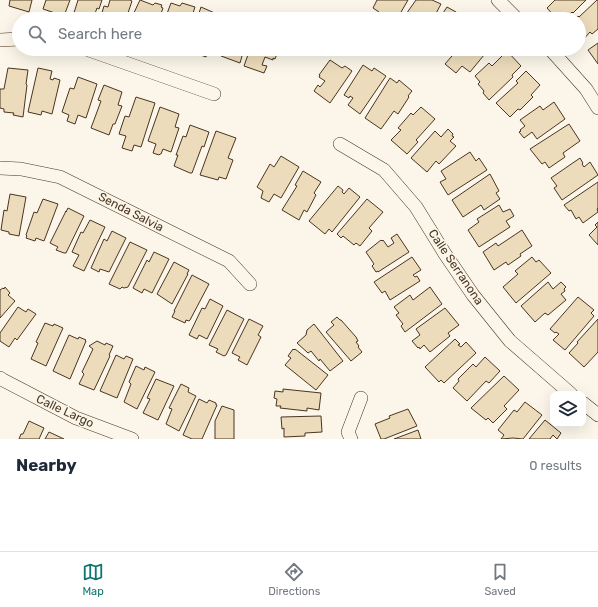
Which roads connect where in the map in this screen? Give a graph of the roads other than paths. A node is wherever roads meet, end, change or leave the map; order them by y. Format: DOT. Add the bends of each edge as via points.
graph roads {
  1 [pos="498,0"];
  2 [pos="510,12"];
  3 [pos="12,39"];
  4 [pos="0,40"];
  5 [pos="106,56"];
  6 [pos="556,56"];
  7 [pos="214,94"];
  8 [pos="598,108"];
  9 [pos="340,144"];
  10 [pos="0,168"];
  11 [pos="250,284"];
  12 [pos="1,382"];
  13 [pos="568,391"];
  14 [pos="361,398"];
  15 [pos="586,405"];
  16 [pos="598,415"];
  17 [pos="132,439"];
  18 [pos="351,439"];
  1 -- 2 [label="street"];
  3 -- 4 [label="street"];
  5 -- 7 [label="street"];
  6 -- 8 [label="street" via="586,89"];
  9 -- 13 [label="street, Calle Serranona" via="384,170 416,207 473,294 510,341"];
  10 -- 11 [label="street, Senda Salvia" via="22,169 60,177 229,261"];
  12 -- 17 [label="street, Calle Largo" via="76,418"];
  14 -- 18 [label="street" via="348,432"];
  15 -- 16 [label="street"];
}
